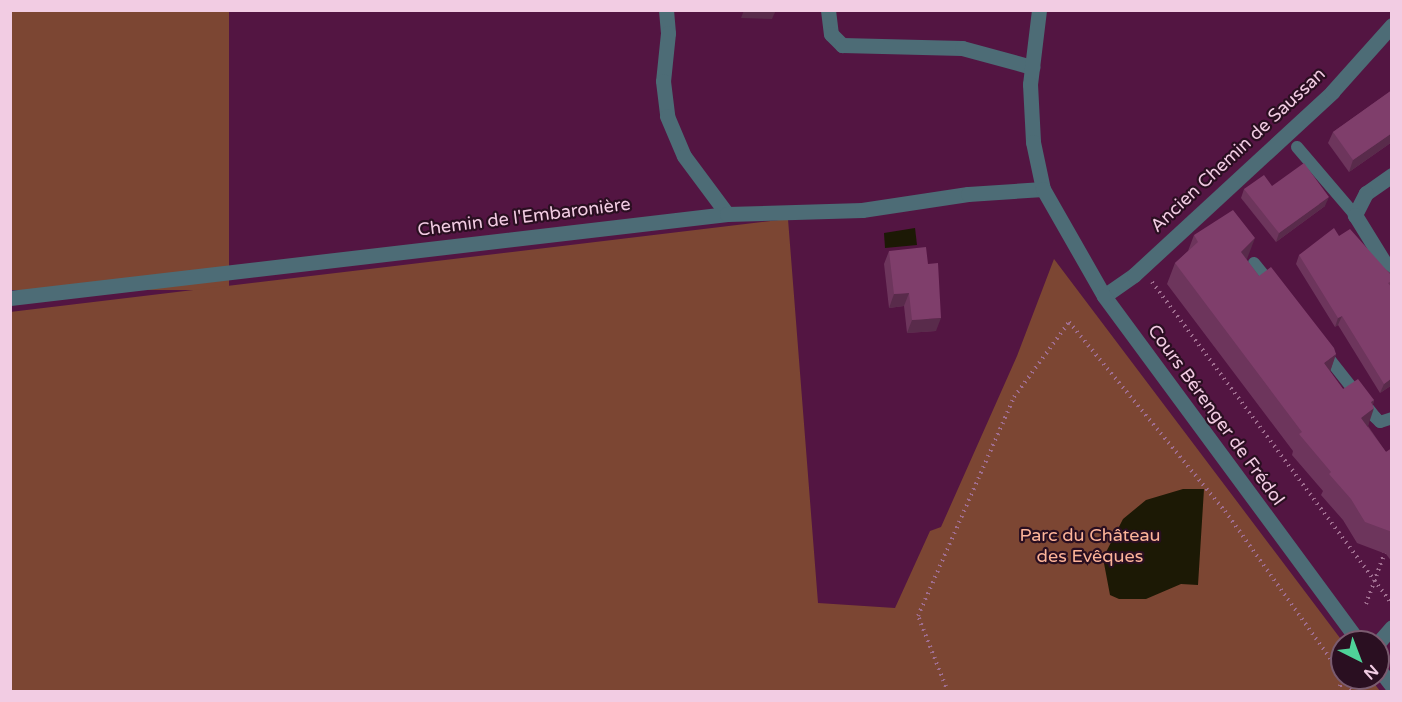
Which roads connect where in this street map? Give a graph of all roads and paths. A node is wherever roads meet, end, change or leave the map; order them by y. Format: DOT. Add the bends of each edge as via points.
graph roads {
  1 [pos="666,10"];
  2 [pos="828,10"];
  3 [pos="1039,10"];
  4 [pos="1392,25"];
  5 [pos="1032,67"];
  6 [pos="1297,147"];
  7 [pos="1392,175"];
  8 [pos="1043,189"];
  9 [pos="727,214"];
  10 [pos="1356,215"];
  11 [pos="1254,263"];
  12 [pos="1137,272"];
  13 [pos="1392,275"];
  14 [pos="1104,296"];
  15 [pos="10,298"];
  16 [pos="1283,299"];
  17 [pos="1311,335"];
  18 [pos="1392,418"];
  19 [pos="1388,543"];
  20 [pos="1375,580"];
  21 [pos="1366,604"];
  22 [pos="1392,604"];
  23 [pos="1350,630"];
  24 [pos="1330,659"];
  25 [pos="948,692"];
  1 -- 9 [label="street" via="663,81 667,116 684,156"];
  2 -- 5 [label="street" via="828,27 842,45 962,48"];
  3 -- 5 [label="street"];
  4 -- 12 [label="street, Ancien Chemin de Saussan" via="1332,92"];
  5 -- 8 [label="street" via="1033,142"];
  6 -- 10 [label="lane"];
  7 -- 10 [label="street" via="1366,193"];
  8 -- 9 [label="street, Chemin de l'Embaronière" via="862,210"];
  8 -- 14 [label="street, Cours Bérenger de Frédol"];
  9 -- 15 [label="street, Chemin de l'Embaronière"];
  10 -- 13 [label="street"];
  11 -- 16 [label="lane"];
  12 -- 14 [label="street, Ancien Chemin de Saussan"];
  12 -- 20 [label="path"];
  14 -- 23 [label="street, Cours Bérenger de Frédol"];
  17 -- 18 [label="lane" via="1375,417 1386,422"];
  19 -- 20 [label="path"];
  20 -- 21 [label="path"];
  20 -- 22 [label="path"];
  24 -- 25 [label="path" via="1225,511 1070,322 1014,397 918,616"];
}
